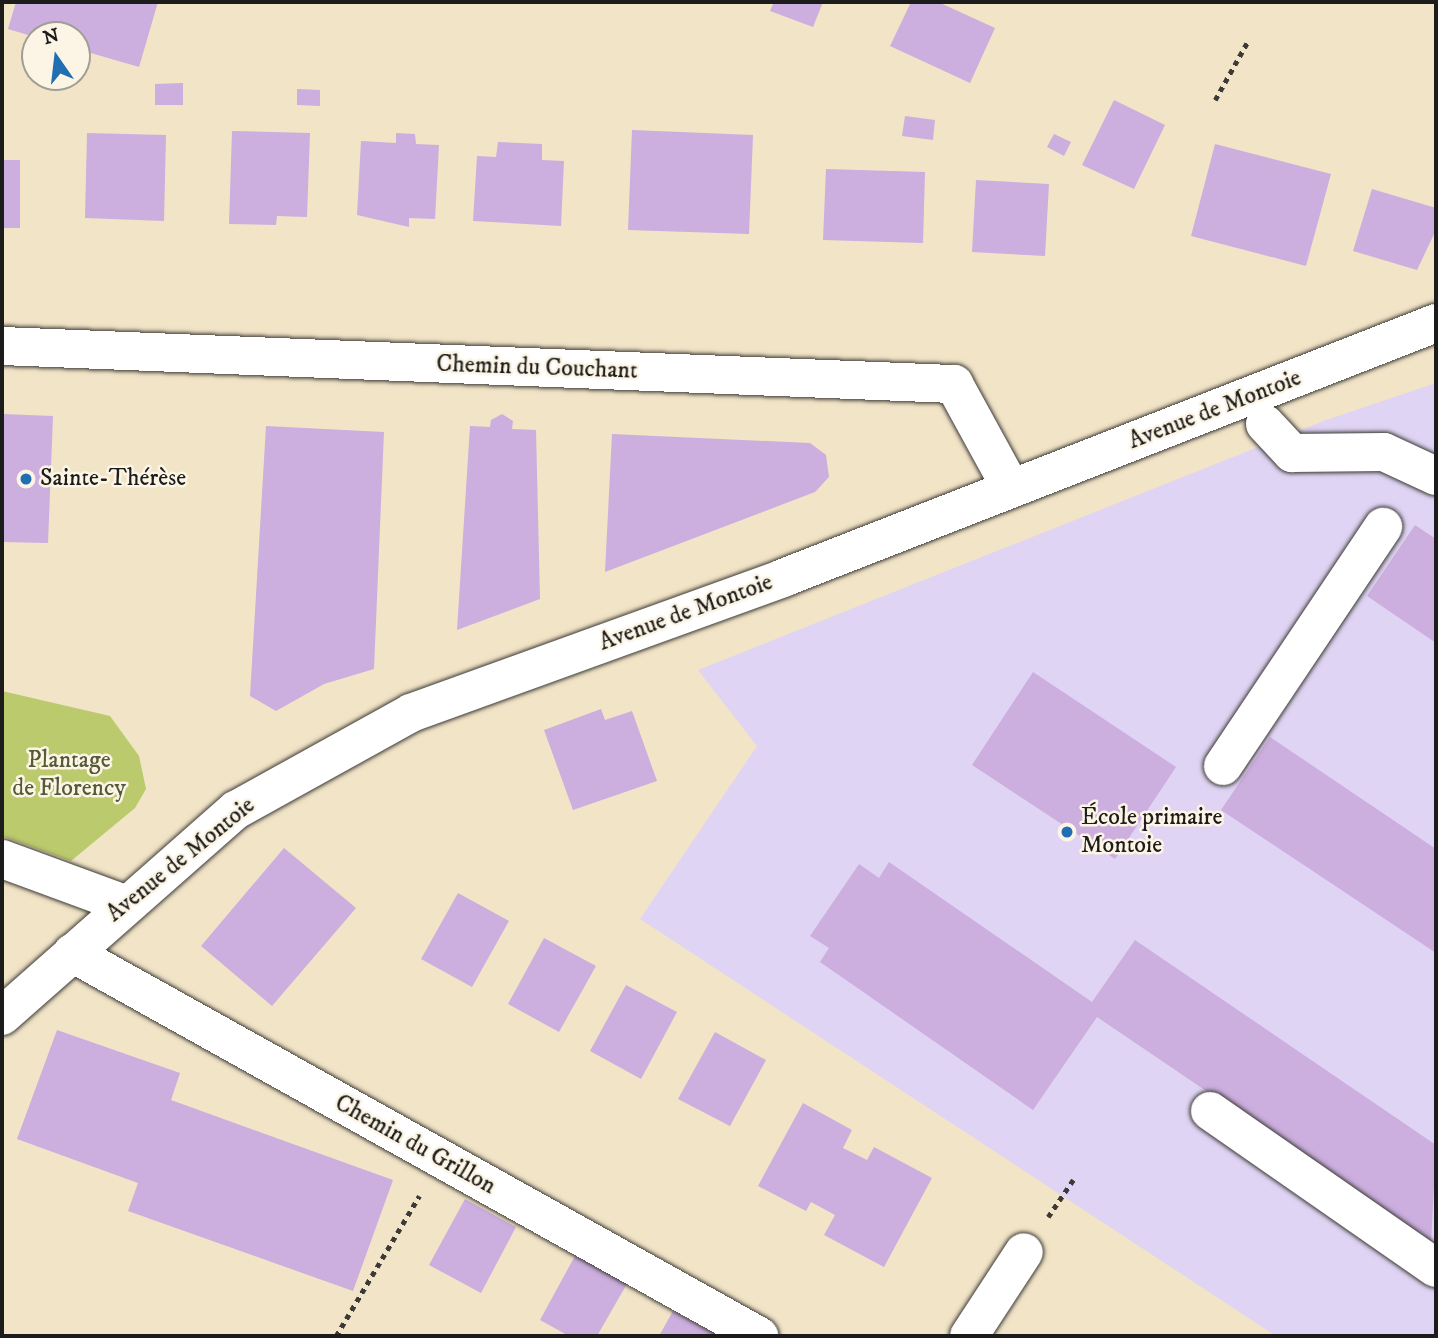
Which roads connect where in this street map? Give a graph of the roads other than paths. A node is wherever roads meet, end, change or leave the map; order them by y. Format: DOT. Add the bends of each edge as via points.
graph roads {
  1 [pos="1436,323"];
  2 [pos="2,346"];
  3 [pos="1265,424"];
  4 [pos="1436,476"];
  5 [pos="1012,488"];
  6 [pos="1383,527"];
  7 [pos="1223,766"];
  8 [pos="2,859"];
  9 [pos="124,904"];
  10 [pos="72,953"];
  11 [pos="2,1016"];
  12 [pos="1210,1111"];
  13 [pos="1024,1252"];
  14 [pos="1436,1268"];
  15 [pos="759,1336"];
  16 [pos="969,1336"];
  1 -- 5 [label="street, Avenue de Montoie"];
  2 -- 5 [label="street, Chemin du Couchant" via="954,384"];
  3 -- 4 [label="street" via="1292,453 1384,452"];
  5 -- 9 [label="street, Avenue de Montoie" via="411,713 236,810"];
  6 -- 7 [label="street"];
  8 -- 9 [label="street"];
  9 -- 10 [label="street, Avenue de Montoie"];
  10 -- 11 [label="street, Avenue de Montoie"];
  10 -- 15 [label="street, Chemin du Grillon"];
  12 -- 14 [label="street"];
  13 -- 16 [label="street"];
}
